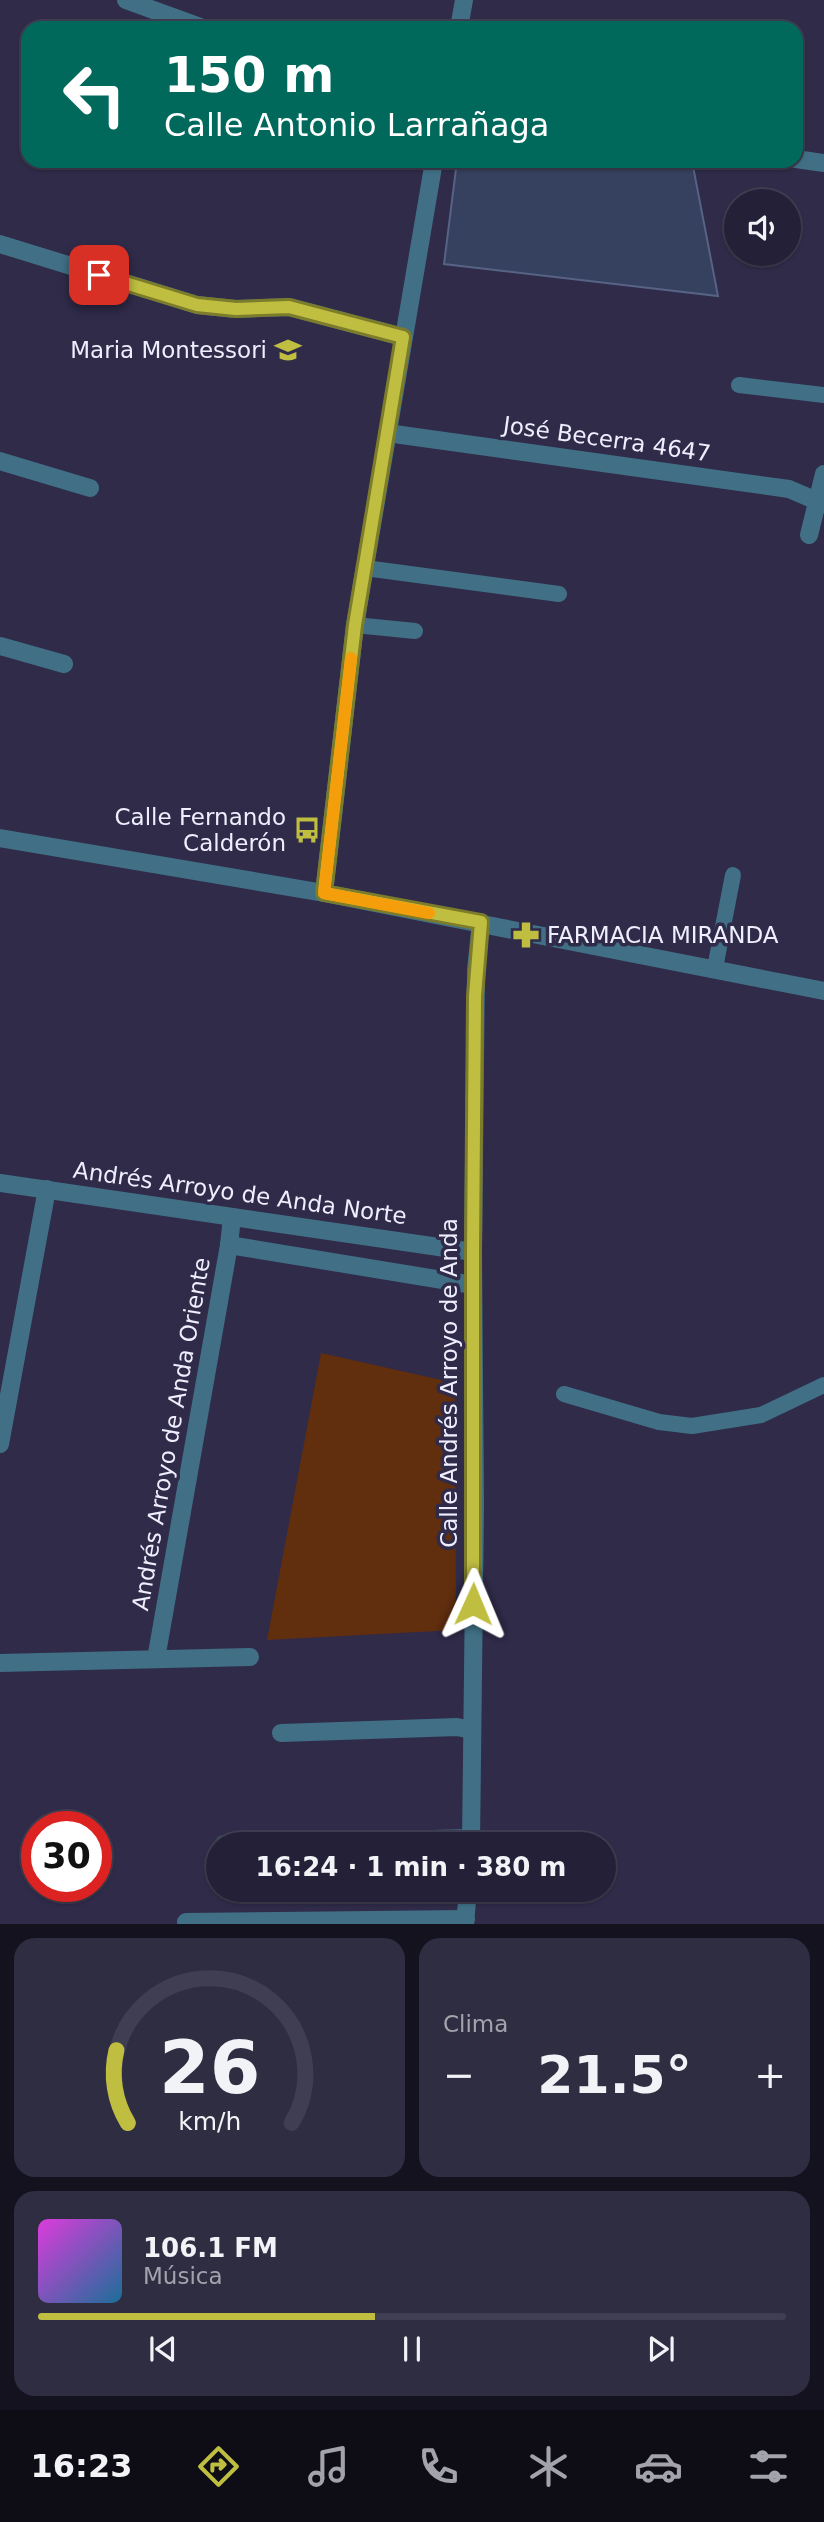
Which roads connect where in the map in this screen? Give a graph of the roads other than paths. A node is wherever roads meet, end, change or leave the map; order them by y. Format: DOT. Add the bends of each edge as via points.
graph roads {
  1 [pos="126,0"];
  2 [pos="464,0"];
  3 [pos="183,21"];
  4 [pos="460,21"];
  5 [pos="803,160"];
  6 [pos="824,163"];
  7 [pos="433,168"];
  8 [pos="0,244"];
  9 [pos="403,337"];
  10 [pos="739,385"];
  11 [pos="824,394"];
  12 [pos="387,433"];
  13 [pos="0,461"];
  14 [pos="824,474"];
  15 [pos="90,488"];
  16 [pos="821,503"];
  17 [pos="809,535"];
  18 [pos="365,568"];
  19 [pos="559,594"];
  20 [pos="355,625"];
  21 [pos="415,631"];
  22 [pos="0,646"];
  23 [pos="64,664"];
  24 [pos="0,838"];
  25 [pos="733,875"];
  26 [pos="324,893"];
  27 [pos="481,922"];
  28 [pos="715,968"];
  29 [pos="824,991"];
  30 [pos="0,1183"];
  31 [pos="47,1189"];
  32 [pos="232,1217"];
  33 [pos="229,1245"];
  34 [pos="473,1252"];
  35 [pos="473,1284"];
  36 [pos="824,1385"];
  37 [pos="564,1394"];
  38 [pos="0,1444"];
  39 [pos="250,1657"];
  40 [pos="156,1659"];
  41 [pos="0,1663"];
  42 [pos="472,1730"];
  43 [pos="281,1733"];
  44 [pos="472,1832"];
  45 [pos="467,1902"];
  46 [pos="465,1921"];
  47 [pos="186,1922"];
  1 -- 3 [label="street"];
  2 -- 4 [label="street"];
  5 -- 6 [label="street"];
  7 -- 9 [label="street"];
  8 -- 9 [label="street" via="197,305 289,307"];
  9 -- 12 [label="street"];
  10 -- 11 [label="lane"];
  12 -- 16 [label="street, José Becerra 4647" via="789,489"];
  12 -- 18 [label="street"];
  13 -- 15 [label="street"];
  14 -- 16 [label="street"];
  16 -- 17 [label="street"];
  18 -- 19 [label="lane"];
  18 -- 20 [label="street"];
  20 -- 21 [label="lane"];
  20 -- 26 [label="street"];
  22 -- 23 [label="street"];
  24 -- 26 [label="street"];
  25 -- 28 [label="lane"];
  26 -- 27 [label="street"];
  27 -- 28 [label="street"];
  27 -- 34 [label="street, Calle Andrés Arroyo de Anda" via="476,970"];
  28 -- 29 [label="street"];
  30 -- 31 [label="street, Andrés Arroyo de Anda Norte"];
  31 -- 32 [label="street, Andrés Arroyo de Anda Norte"];
  31 -- 38 [label="street"];
  32 -- 33 [label="street, Andrés Arroyo de Anda Oriente"];
  32 -- 34 [label="street, Andrés Arroyo de Anda Norte"];
  33 -- 35 [label="street"];
  33 -- 40 [label="street, Andrés Arroyo de Anda Oriente"];
  34 -- 35 [label="street, Calle Andrés Arroyo de Anda"];
  35 -- 42 [label="street, Calle Andrés Arroyo de Anda"];
  36 -- 37 [label="lane" via="761,1415 692,1426 659,1422"];
  39 -- 40 [label="street"];
  40 -- 41 [label="street"];
  42 -- 43 [label="street"];
  42 -- 44 [label="street, Calle Andrés Arroyo de Anda"];
  45 -- 46 [label="street"];
  46 -- 47 [label="street"];
}
